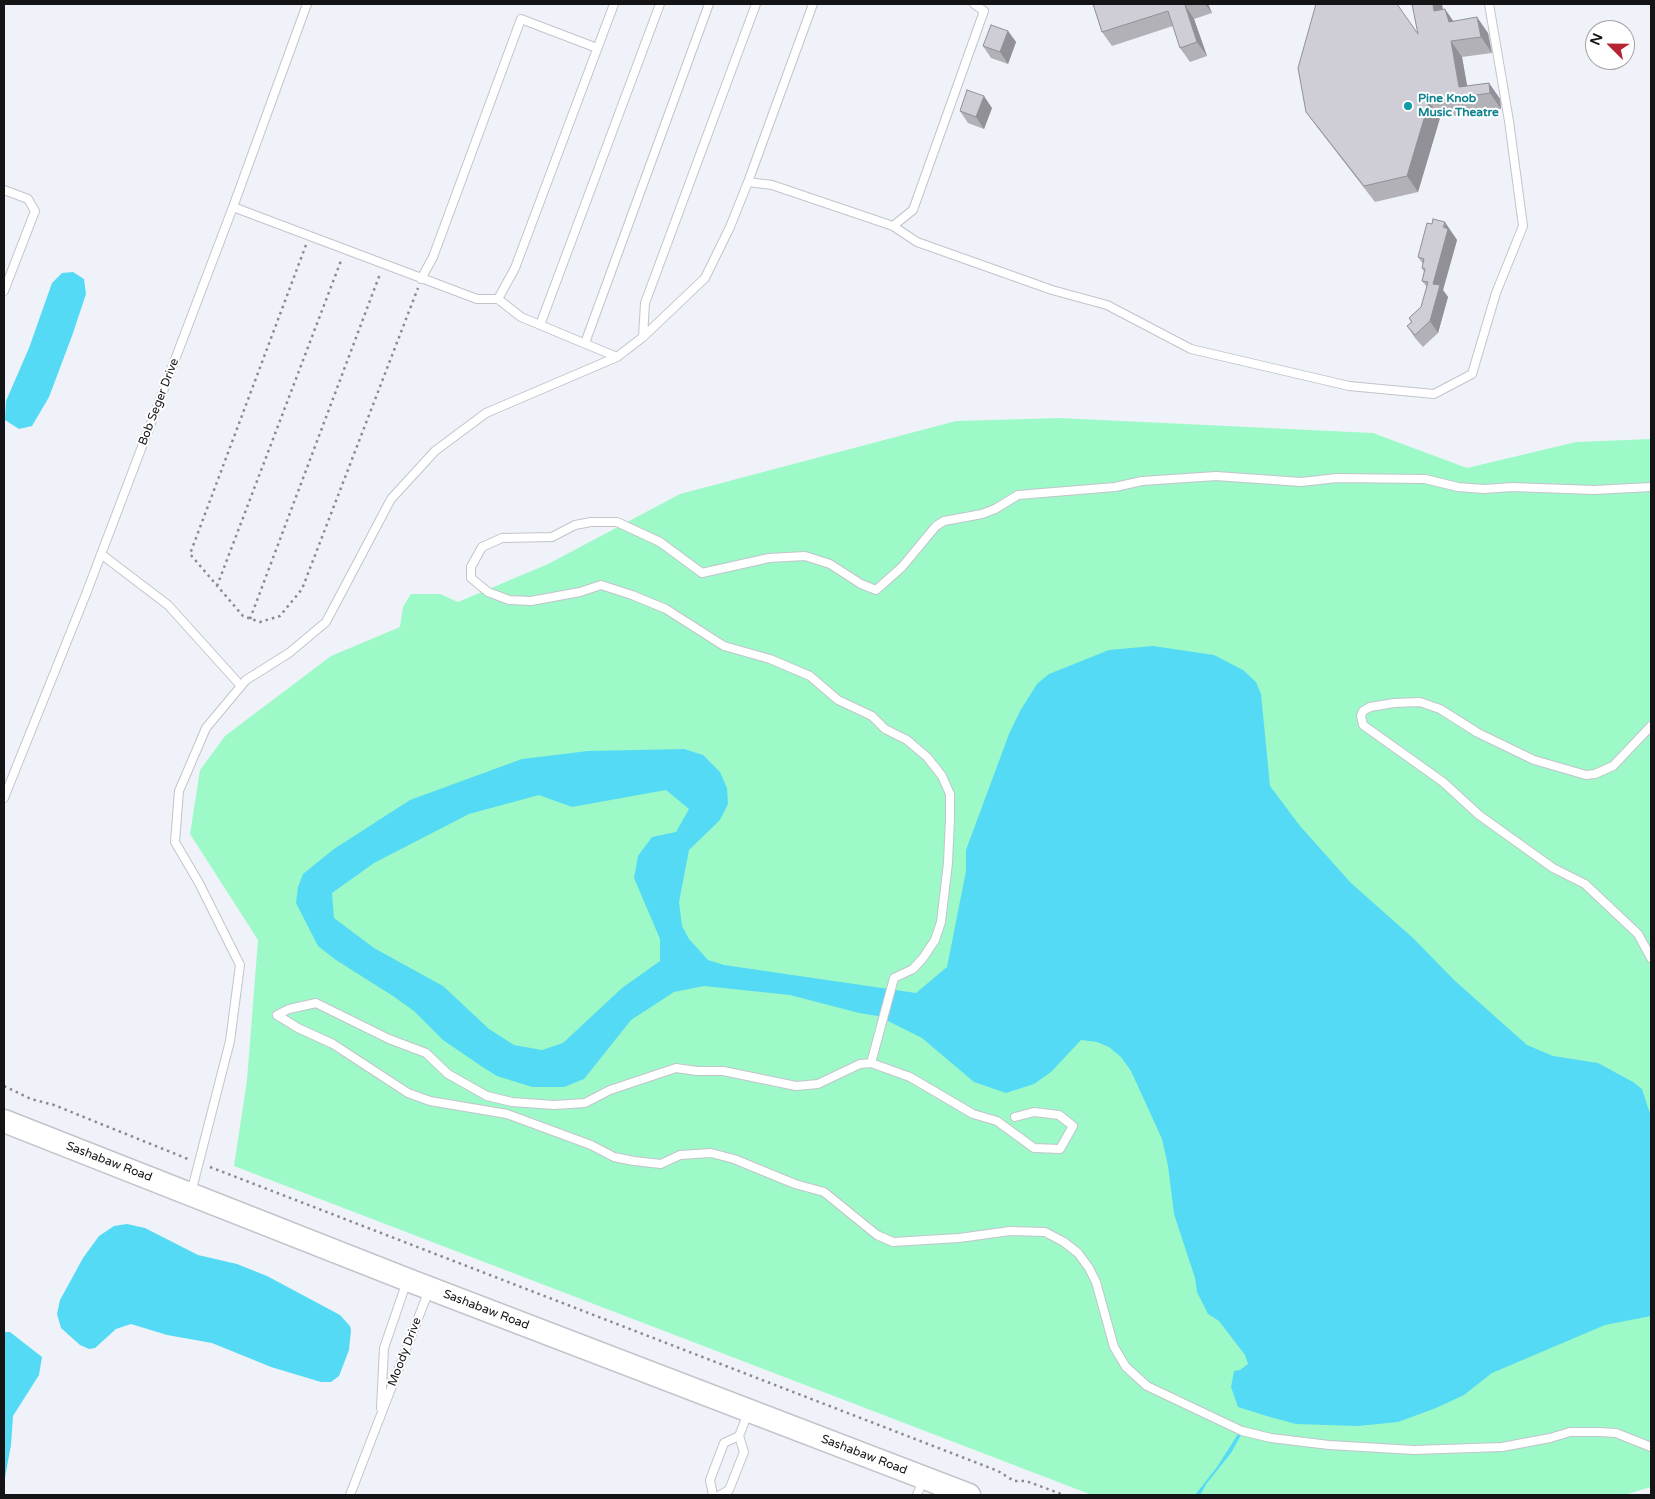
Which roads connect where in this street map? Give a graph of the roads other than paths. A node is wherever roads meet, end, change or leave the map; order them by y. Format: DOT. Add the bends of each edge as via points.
graph roads {
  1 [pos="307,4"];
  2 [pos="614,4"];
  3 [pos="660,4"];
  4 [pos="709,4"];
  5 [pos="756,4"];
  6 [pos="813,4"];
  7 [pos="974,4"];
  8 [pos="1489,4"];
  9 [pos="598,48"];
  10 [pos="748,182"];
  11 [pos="4,190"];
  12 [pos="233,207"];
  13 [pos="893,226"];
  14 [pos="422,279"];
  15 [pos="4,291"];
  16 [pos="498,299"];
  17 [pos="540,325"];
  18 [pos="643,337"];
  19 [pos="584,343"];
  20 [pos="617,357"];
  21 [pos="1651,487"];
  22 [pos="101,554"];
  23 [pos="242,686"];
  24 [pos="1651,726"];
  25 [pos="4,798"];
  26 [pos="1651,958"];
  27 [pos="871,1063"];
  28 [pos="1016,1117"];
  29 [pos="4,1121"];
  30 [pos="191,1194"];
  31 [pos="408,1280"];
  32 [pos="430,1288"];
  33 [pos="749,1411"];
  34 [pos="381,1415"];
  35 [pos="739,1436"];
  36 [pos="1651,1447"];
  37 [pos="920,1486"];
  38 [pos="350,1495"];
  39 [pos="713,1495"];
  40 [pos="720,1495"];
  41 [pos="969,1495"];
  1 -- 12 [label="lane, Bob Seger Drive"];
  2 -- 9 [label="lane"];
  3 -- 17 [label="lane"];
  4 -- 19 [label="lane"];
  5 -- 18 [label="lane" via="645,303"];
  6 -- 10 [label="lane"];
  7 -- 13 [label="lane" via="984,11 913,210"];
  8 -- 13 [label="lane" via="1523,226 1496,293 1472,374 1434,394 1349,386 1191,349 1107,305 1052,290 917,242"];
  9 -- 14 [label="lane" via="521,19"];
  9 -- 16 [label="lane" via="515,268"];
  10 -- 13 [label="lane" via="772,185"];
  10 -- 18 [label="lane" via="705,278"];
  11 -- 15 [label="lane" via="28,199 35,210"];
  12 -- 14 [label="lane"];
  12 -- 22 [label="lane, Bob Seger Drive"];
  14 -- 16 [label="lane" via="477,299"];
  16 -- 17 [label="lane" via="520,316"];
  17 -- 19 [label="lane"];
  18 -- 20 [label="lane"];
  19 -- 20 [label="lane"];
  20 -- 23 [label="lane" via="486,413 435,451 391,499 326,622 290,653 246,680"];
  21 -- 27 [label="lane" via="1484,489 1424,479 1337,478 1301,482 1216,476 1018,495 995,510 944,521 936,526 902,567 876,590 830,564 805,556 768,558 702,574 660,542 617,522 575,525 552,537 502,538 482,547 472,567 471,578 488,592 509,600 531,601 601,585 632,595 666,609 724,646 770,659 810,676 838,700 872,716 885,729 907,740 942,776 950,794 944,904 935,940 923,958 913,969 894,978"];
  22 -- 23 [label="lane" via="168,605"];
  22 -- 25 [label="lane, Bob Seger Drive"];
  23 -- 30 [label="lane" via="206,728 179,791 175,842 240,964 230,1041"];
  24 -- 26 [label="lane" via="1613,766 1586,775 1534,760 1478,733 1440,709 1420,702 1370,707 1361,716 1363,724 1443,782 1479,815 1553,868 1585,884 1638,934"];
  27 -- 28 [label="lane" via="930,1086 973,1114 997,1121 1034,1148 1060,1149 1073,1126 1059,1115 1034,1112"];
  27 -- 36 [label="lane" via="860,1064 818,1084 796,1086 724,1071 676,1068 610,1090 585,1103 512,1102 487,1096 448,1074 426,1053 389,1039 316,1003 276,1015 342,1049 408,1093 430,1101 507,1114 634,1162 661,1164 680,1155 711,1153 734,1159 824,1192 877,1235 893,1242 942,1240 1010,1231 1045,1232 1078,1253 1089,1268 1096,1282 1114,1348 1126,1367 1147,1386 1242,1431 1329,1445 1414,1450 1502,1447 1570,1432 1599,1432 1616,1433"];
  29 -- 30 [label="main road, Sashabaw Road"];
  30 -- 31 [label="main road, Sashabaw Road"];
  31 -- 32 [label="main road, Sashabaw Road"];
  31 -- 34 [label="lane, Moody Drive" via="384,1348"];
  32 -- 33 [label="main road, Sashabaw Road"];
  32 -- 34 [label="lane, Moody Drive"];
  33 -- 35 [label="lane"];
  33 -- 37 [label="main road, Sashabaw Road"];
  34 -- 38 [label="lane, Moody Drive"];
  35 -- 39 [label="lane" via="724,1443 710,1480"];
  35 -- 40 [label="lane" via="744,1452 729,1490"];
  37 -- 41 [label="main road, Sashabaw Road"];
}
